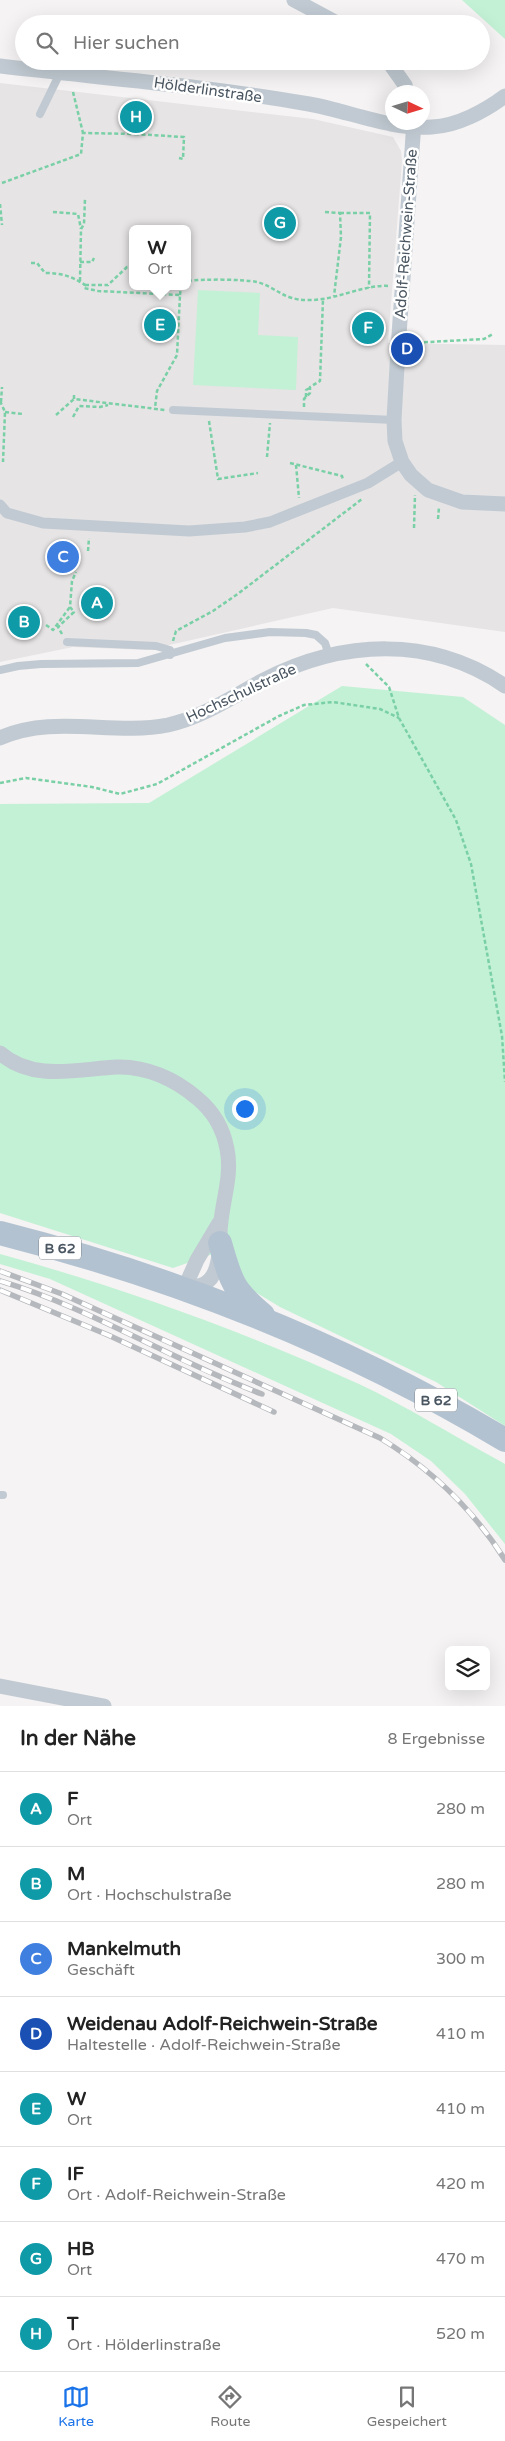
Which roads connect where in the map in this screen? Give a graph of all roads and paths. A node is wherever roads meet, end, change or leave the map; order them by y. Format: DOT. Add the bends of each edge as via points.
graph roads {
  1 [pos="294,0"];
  2 [pos="322,15"];
  3 [pos="0,66"];
  4 [pos="15,68"];
  5 [pos="34,70"];
  6 [pos="394,70"];
  7 [pos="60,73"];
  8 [pos="404,85"];
  9 [pos="73,92"];
  10 [pos="505,96"];
  11 [pos="40,114"];
  12 [pos="385,119"];
  13 [pos="136,123"];
  14 [pos="430,127"];
  15 [pos="414,130"];
  16 [pos="83,133"];
  17 [pos="135,134"];
  18 [pos="179,158"];
  19 [pos="2,183"];
  20 [pos="85,199"];
  21 [pos="0,204"];
  22 [pos="53,212"];
  23 [pos="325,212"];
  24 [pos="340,213"];
  25 [pos="2,225"];
  26 [pos="81,229"];
  27 [pos="94,258"];
  28 [pos="80,262"];
  29 [pos="31,263"];
  30 [pos="129,267"];
  31 [pos="80,281"];
  32 [pos="191,281"];
  33 [pos="85,285"];
  34 [pos="403,287"];
  35 [pos="369,288"];
  36 [pos="181,290"];
  37 [pos="180,295"];
  38 [pos="334,297"];
  39 [pos="323,298"];
  40 [pos="494,334"];
  41 [pos="412,343"];
  42 [pos="2,387"];
  43 [pos="74,395"];
  44 [pos="74,399"];
  45 [pos="0,401"];
  46 [pos="304,404"];
  47 [pos="108,405"];
  48 [pos="173,410"];
  49 [pos="5,412"];
  50 [pos="208,412"];
  51 [pos="23,414"];
  52 [pos="272,414"];
  53 [pos="56,415"];
  54 [pos="74,417"];
  55 [pos="394,420"];
  56 [pos="267,457"];
  57 [pos="3,462"];
  58 [pos="402,462"];
  59 [pos="290,463"];
  60 [pos="296,465"];
  61 [pos="258,473"];
  62 [pos="368,482"];
  63 [pos="348,490"];
  64 [pos="298,498"];
  65 [pos="0,504"];
  66 [pos="505,504"];
  67 [pos="414,511"];
  68 [pos="414,528"];
  69 [pos="76,572"];
  70 [pos="70,607"];
  71 [pos="46,624"];
  72 [pos="67,642"];
  73 [pos="350,650"];
  74 [pos="170,652"];
  75 [pos="329,655"];
  76 [pos="0,670"];
  77 [pos="505,686"];
  78 [pos="400,718"];
  79 [pos="0,738"];
  80 [pos="0,783"];
  81 [pos="504,1037"];
  82 [pos="0,1053"];
  83 [pos="505,1082"];
  84 [pos="220,1232"];
  85 [pos="0,1233"];
  86 [pos="184,1289"];
  87 [pos="276,1326"];
  88 [pos="505,1440"];
  89 [pos="0,1686"];
  90 [pos="104,1706"];
  1 -- 2 [label="street"];
  3 -- 4 [label="street, Hölderlinstraße"];
  5 -- 7 [label="street, Hölderlinstraße"];
  6 -- 8 [label="street"];
  7 -- 11 [label="lane"];
  7 -- 12 [label="street, Hölderlinstraße" via="187,86 310,104"];
  9 -- 16 [label="path"];
  10 -- 14 [label="street, Hölderlinstraße" via="480,112"];
  13 -- 17 [label="path"];
  15 -- 34 [label="street, Adolf-Reichwein-Straße"];
  16 -- 17 [label="path"];
  16 -- 19 [label="path" via="81,154"];
  17 -- 18 [label="path" via="184,137 183,159"];
  20 -- 26 [label="path"];
  21 -- 25 [label="path"];
  22 -- 26 [label="path" via="78,214"];
  23 -- 24 [label="path"];
  24 -- 35 [label="path" via="370,214"];
  24 -- 38 [label="path" via="341,237"];
  26 -- 28 [label="path"];
  27 -- 28 [label="path" via="92,262"];
  28 -- 31 [label="path"];
  29 -- 31 [label="path" via="37,263 44,273 63,274"];
  30 -- 33 [label="path" via="108,285"];
  31 -- 33 [label="path"];
  32 -- 39 [label="path" via="257,282 287,298"];
  33 -- 37 [label="path" via="84,288 98,291"];
  34 -- 35 [label="path"];
  34 -- 55 [label="street, Adolf-Reichwein-Straße"];
  35 -- 38 [label="path"];
  36 -- 37 [label="path"];
  37 -- 47 [label="path" via="177,355 157,391 155,408"];
  38 -- 39 [label="path"];
  39 -- 46 [label="path" via="320,381 310,387"];
  40 -- 41 [label="path" via="484,339"];
  42 -- 45 [label="path"];
  43 -- 44 [label="path"];
  44 -- 47 [label="path" via="100,401"];
  44 -- 53 [label="path"];
  45 -- 49 [label="path"];
  47 -- 54 [label="path" via="79,406"];
  48 -- 50 [label="lane"];
  49 -- 51 [label="path"];
  49 -- 57 [label="path"];
  50 -- 52 [label="lane"];
  50 -- 61 [label="path" via="218,479"];
  52 -- 55 [label="lane"];
  52 -- 56 [label="path"];
  55 -- 58 [label="street, Adolf-Reichwein-Straße" via="395,442"];
  58 -- 62 [label="street"];
  58 -- 66 [label="street, Adolf-Reichwein-Straße" via="411,475 440,496 462,502"];
  59 -- 60 [label="path"];
  60 -- 63 [label="path" via="342,476"];
  60 -- 64 [label="path"];
  62 -- 63 [label="street"];
  62 -- 74 [label="path" via="362,500 299,549 213,611 176,631"];
  63 -- 65 [label="street" via="270,522 189,531 43,524 8,513"];
  67 -- 68 [label="path"];
  69 -- 70 [label="path"];
  70 -- 71 [label="path" via="53,630"];
  70 -- 72 [label="path" via="74,612 58,627"];
  72 -- 74 [label="lane" via="156,646"];
  73 -- 75 [label="street, Hochschulstraße"];
  73 -- 77 [label="street, Hochschulstraße" via="409,648 483,670"];
  73 -- 78 [label="path" via="389,687"];
  74 -- 75 [label="lane" via="225,638 270,632 306,632 325,643"];
  74 -- 76 [label="lane" via="138,663 40,664"];
  75 -- 79 [label="street, Hochschulstraße" via="265,679 197,717 169,725 144,728 34,727"];
  78 -- 80 [label="path" via="380,709 333,702 304,705 157,784 120,794 26,778"];
  78 -- 81 [label="path" via="456,820 471,864"];
  81 -- 83 [label="path"];
  82 -- 84 [label="street" via="29,1069 56,1073 118,1067 154,1072 182,1084 218,1121 228,1150"];
  84 -- 86 [label="street" via="197,1260"];
  84 -- 86 [label="street" via="217,1263 211,1278 204,1284"];
  84 -- 87 [label="main road" via="230,1280 238,1292"];
  85 -- 86 [label="main road, B 62" via="60,1248"];
  86 -- 87 [label="main road, B 62"];
  87 -- 88 [label="main road, B 62" via="409,1385"];
  89 -- 90 [label="street"];
}
